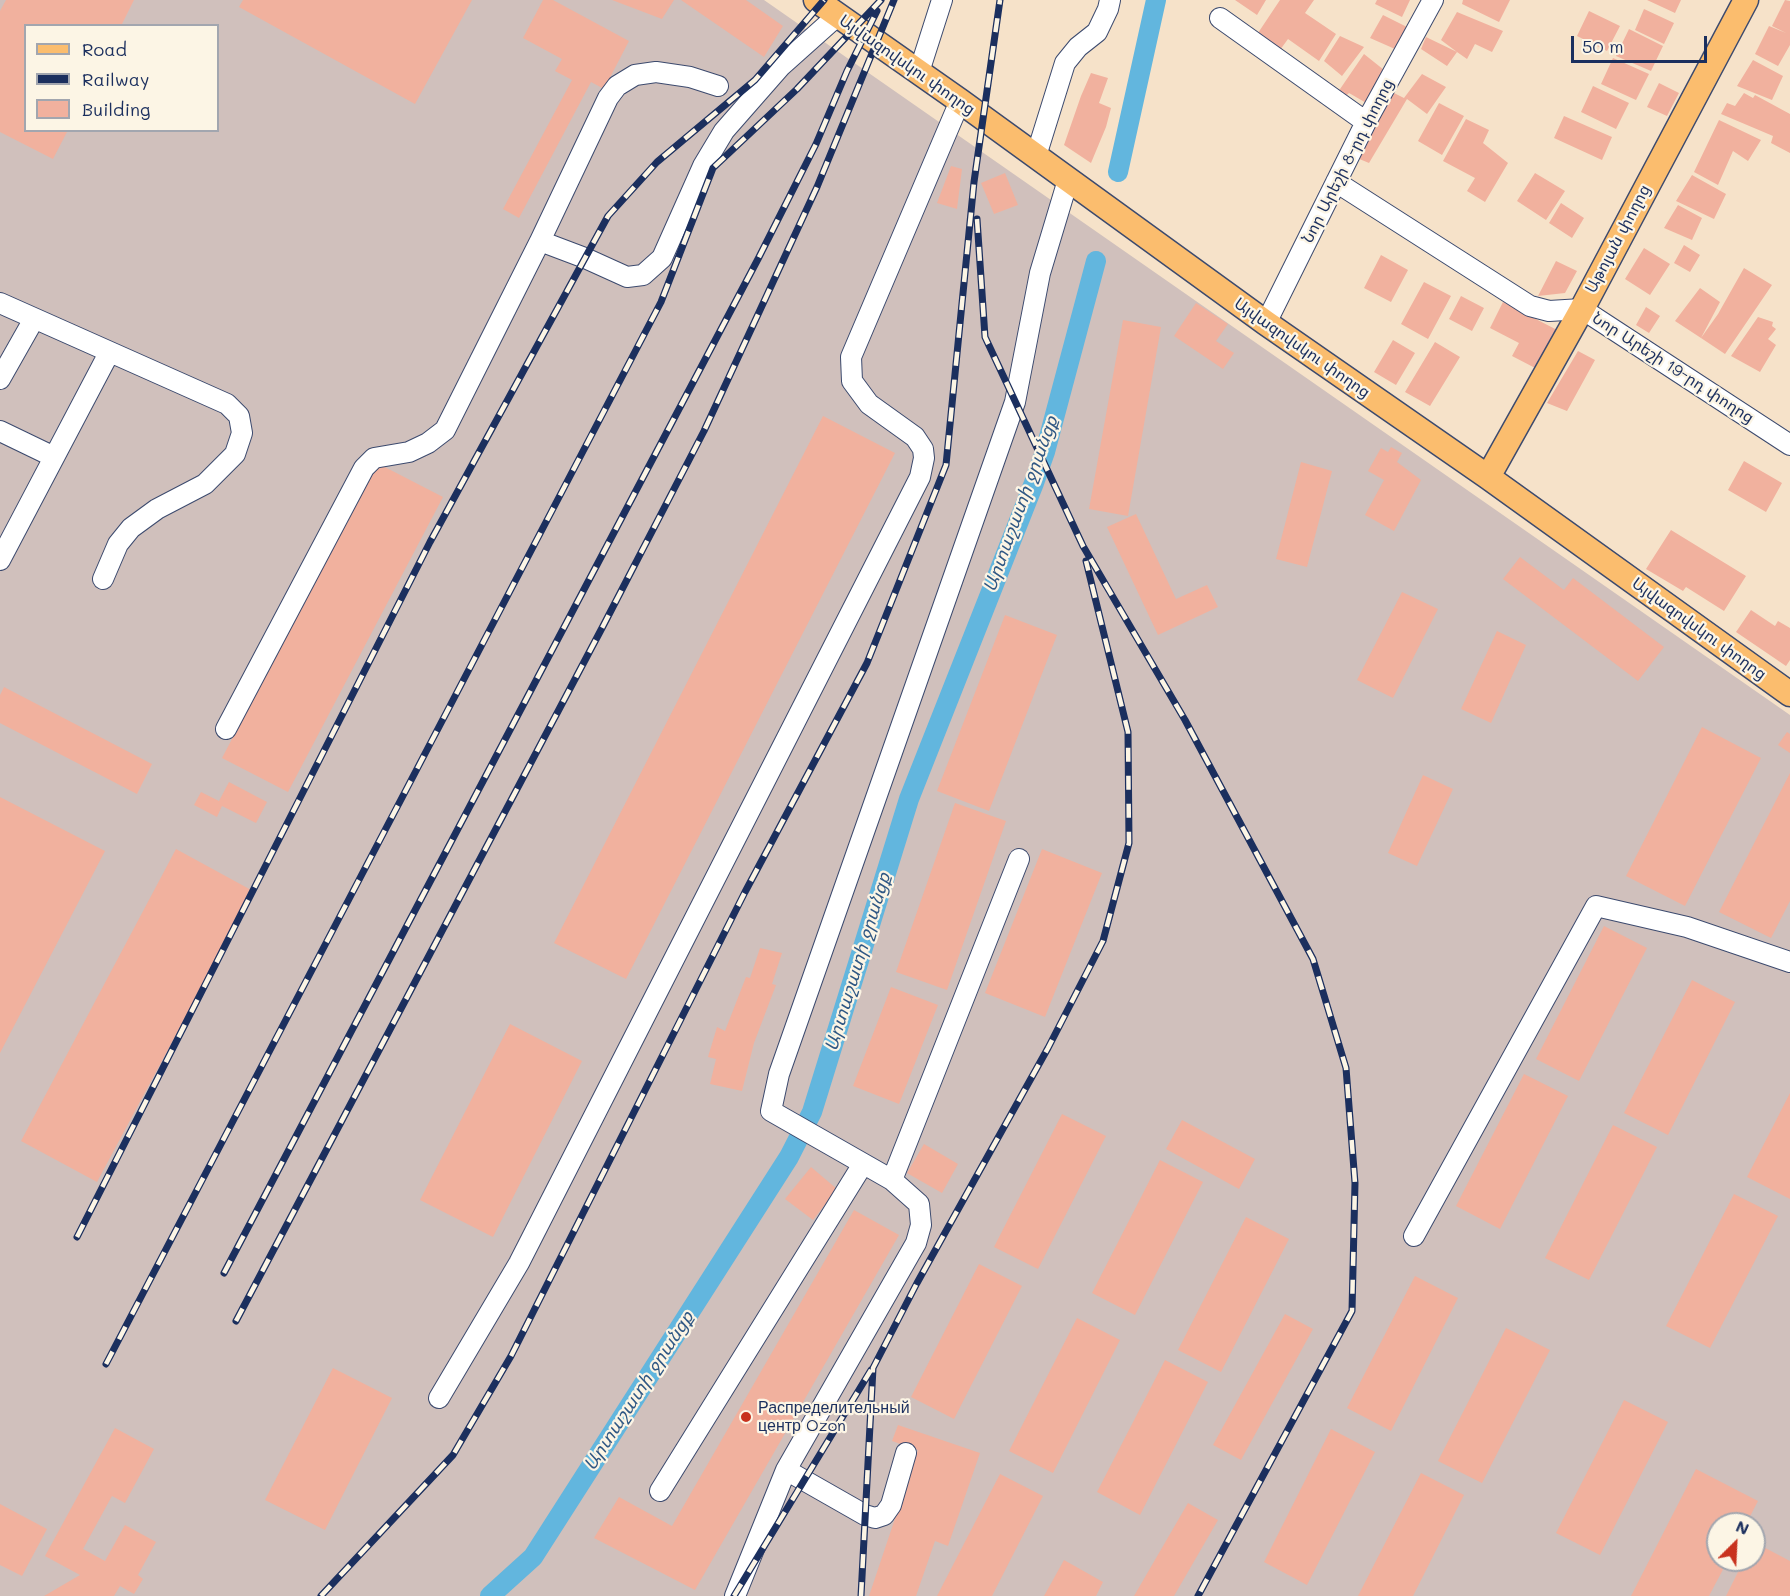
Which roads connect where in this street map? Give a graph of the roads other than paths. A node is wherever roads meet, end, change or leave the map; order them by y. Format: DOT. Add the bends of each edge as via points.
graph roads {
  1 [pos="816,0"];
  2 [pos="942,0"];
  3 [pos="1110,0"];
  4 [pos="1433,0"];
  5 [pos="1746,0"];
  6 [pos="837,16"];
  7 [pos="1220,18"];
  8 [pos="919,72"];
  9 [pos="718,86"];
  10 [pos="960,101"];
  11 [pos="1366,122"];
  12 [pos="1036,156"];
  13 [pos="1068,180"];
  14 [pos="1336,182"];
  15 [pos="540,242"];
  16 [pos="0,303"];
  17 [pos="1582,309"];
  18 [pos="34,318"];
  19 [pos="1266,323"];
  20 [pos="109,352"];
  21 [pos="0,379"];
  22 [pos="0,431"];
  23 [pos="1788,438"];
  24 [pos="54,457"];
  25 [pos="1488,477"];
  26 [pos="0,560"];
  27 [pos="103,579"];
  28 [pos="1790,694"];
  29 [pos="226,729"];
  30 [pos="1019,859"];
  31 [pos="1790,962"];
  32 [pos="863,1164"];
  33 [pos="892,1180"];
  34 [pos="1414,1236"];
  35 [pos="439,1398"];
  36 [pos="906,1453"];
  37 [pos="786,1470"];
  38 [pos="660,1491"];
  39 [pos="735,1596"];
  1 -- 6 [label="main road, Այվազովսկու փողոց"];
  2 -- 8 [label="street"];
  3 -- 12 [label="street" via="1097,32 1065,63"];
  4 -- 11 [label="street, Նոր Արեշի 8-րդ փողոց"];
  5 -- 17 [label="main road, Աթոյան փողոց"];
  6 -- 8 [label="main road, Այվազովսկու փողոց"];
  6 -- 15 [label="street" via="781,66 724,131 703,166 662,258 643,275 627,277"];
  7 -- 11 [label="street"];
  8 -- 10 [label="main road, Այվազովսկու փողոց"];
  9 -- 15 [label="street" via="656,72 635,75 617,86"];
  10 -- 12 [label="main road, Այվազովսկու փողոց"];
  10 -- 35 [label="street" via="851,357 852,381 869,404 915,437 923,449 920,477 519,1263"];
  11 -- 14 [label="street, Նոր Արեշի 8-րդ փողոց"];
  12 -- 13 [label="main road, Այվազովսկու փողոց"];
  13 -- 19 [label="main road, Այվազովսկու փողոց"];
  13 -- 32 [label="street" via="1040,273 1015,402 779,1074 771,1111"];
  14 -- 17 [label="street, Նոր Արեշի 19-րդ փողոց" via="1530,306 1549,311"];
  14 -- 19 [label="street, Նոր Արեշի 8-րդ փողոց"];
  15 -- 29 [label="street" via="445,430 409,452 374,458 364,468"];
  16 -- 18 [label="street"];
  17 -- 23 [label="street, Նոր Արեշի 19-րդ փողոց"];
  17 -- 25 [label="main road, Աթոյան փողոց"];
  18 -- 20 [label="street"];
  18 -- 21 [label="street"];
  19 -- 25 [label="main road, Այվազովսկու փողոց"];
  20 -- 24 [label="street"];
  20 -- 27 [label="street" via="227,404 239,416 242,433 235,454 205,484 157,509 131,528 118,544"];
  22 -- 24 [label="street"];
  24 -- 26 [label="street"];
  25 -- 28 [label="main road, Այվազովսկու փողոց"];
  30 -- 33 [label="street"];
  31 -- 34 [label="street" via="1687,927 1596,906"];
  32 -- 33 [label="street"];
  32 -- 38 [label="street"];
  33 -- 37 [label="street" via="919,1204 921,1226 916,1243"];
  36 -- 37 [label="street" via="891,1505 884,1515 875,1518"];
  37 -- 39 [label="street"];
}
